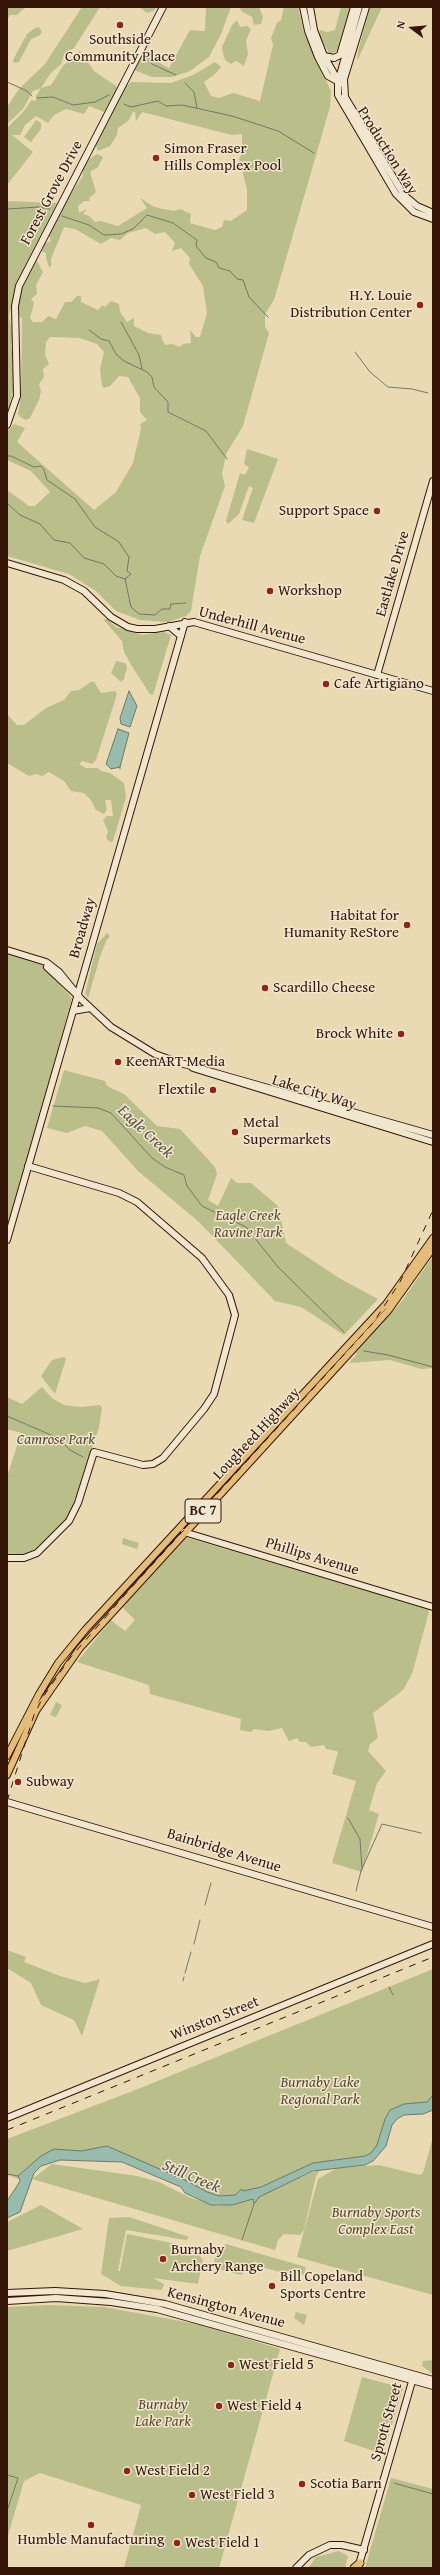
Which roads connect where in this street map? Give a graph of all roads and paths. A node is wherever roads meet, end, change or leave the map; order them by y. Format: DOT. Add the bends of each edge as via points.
graph roads {
  1 [pos="163,7"];
  2 [pos="303,7"];
  3 [pos="310,7"];
  4 [pos="354,7"];
  5 [pos="359,7"];
  6 [pos="366,7"];
  7 [pos="324,56"];
  8 [pos="341,81"];
  9 [pos="433,213"];
  10 [pos="433,219"];
  11 [pos="7,425"];
  12 [pos="433,481"];
  13 [pos="7,562"];
  14 [pos="185,622"];
  15 [pos="169,626"];
  16 [pos="181,636"];
  17 [pos="377,675"];
  18 [pos="433,691"];
  19 [pos="7,950"];
  20 [pos="77,994"];
  21 [pos="90,1008"];
  22 [pos="73,1011"];
  23 [pos="188,1066"];
  24 [pos="433,1135"];
  25 [pos="433,1142"];
  26 [pos="28,1166"];
  27 [pos="433,1238"];
  28 [pos="7,1240"];
  29 [pos="433,1248"];
  30 [pos="184,1532"];
  31 [pos="7,1558"];
  32 [pos="433,1607"];
  33 [pos="7,1756"];
  34 [pos="7,1775"];
  35 [pos="7,1802"];
  36 [pos="433,1927"];
  37 [pos="433,1944"];
  38 [pos="7,2118"];
  39 [pos="7,2293"];
  40 [pos="7,2301"];
  41 [pos="413,2378"];
  42 [pos="433,2380"];
  43 [pos="433,2386"];
  44 [pos="364,2550"];
  45 [pos="359,2565"];
  46 [pos="296,2568"];
  47 [pos="354,2568"];
  1 -- 11 [label="street, Forest Grove Drive" via="19,286 14,306 17,396"];
  2 -- 8 [label="street" via="308,31 328,76"];
  3 -- 7 [label="street" via="314,30"];
  4 -- 7 [label="street" via="340,55 334,58"];
  5 -- 8 [label="street"];
  6 -- 8 [label="street"];
  7 -- 8 [label="street"];
  8 -- 9 [label="street, Production Way" via="345,97 404,195 417,206"];
  8 -- 10 [label="street, Production Way" via="338,95 342,104 396,194 414,212"];
  12 -- 17 [label="street, Eastlake Drive"];
  13 -- 15 [label="street, Underhill Avenue" via="64,580 84,591 111,617 128,627 145,630"];
  14 -- 15 [label="street, Underhill Avenue"];
  14 -- 16 [label="street, Broadway"];
  14 -- 17 [label="street, Underhill Avenue" via="198,623"];
  15 -- 16 [label="street"];
  16 -- 20 [label="street, Broadway"];
  17 -- 18 [label="street, Underhill Avenue"];
  19 -- 20 [label="street, Lake City Way" via="40,960"];
  20 -- 21 [label="street, Lake City Way"];
  20 -- 22 [label="street, Broadway"];
  21 -- 22 [label="street"];
  21 -- 23 [label="street, Lake City Way" via="111,1027 147,1050"];
  22 -- 26 [label="street, Broadway"];
  23 -- 24 [label="street, Lake City Way"];
  23 -- 25 [label="street, Lake City Way" via="200,1072"];
  26 -- 28 [label="street, Broadway"];
  26 -- 31 [label="street" via="119,1193 137,1202 202,1258 234,1308 233,1326 214,1394 163,1458 153,1464 143,1465 94,1452 78,1503 69,1521 41,1550 24,1558"];
  27 -- 33 [label="main road, Lougheed Highway / BC 7" via="386,1304 85,1630 58,1663"];
  29 -- 30 [label="main road, Lougheed Highway / BC 7" via="388,1311"];
  30 -- 32 [label="street, Phillips Avenue"];
  30 -- 34 [label="main road, Lougheed Highway / BC 7" via="64,1669 36,1711"];
  35 -- 36 [label="street, Bainbridge Avenue"];
  37 -- 38 [label="street, Winston Street"];
  39 -- 41 [label="street, Kensington Avenue" via="105,2294 166,2304"];
  40 -- 41 [label="street, Kensington Avenue" via="56,2298 97,2301 170,2312"];
  41 -- 42 [label="street, Kensington Avenue"];
  41 -- 43 [label="street, Kensington Avenue"];
  41 -- 44 [label="street, Sprott Street"];
  44 -- 45 [label="street, Sprott Street"];
  44 -- 46 [label="street" via="342,2544 326,2546 303,2560"];
  45 -- 47 [label="highway"];
}
